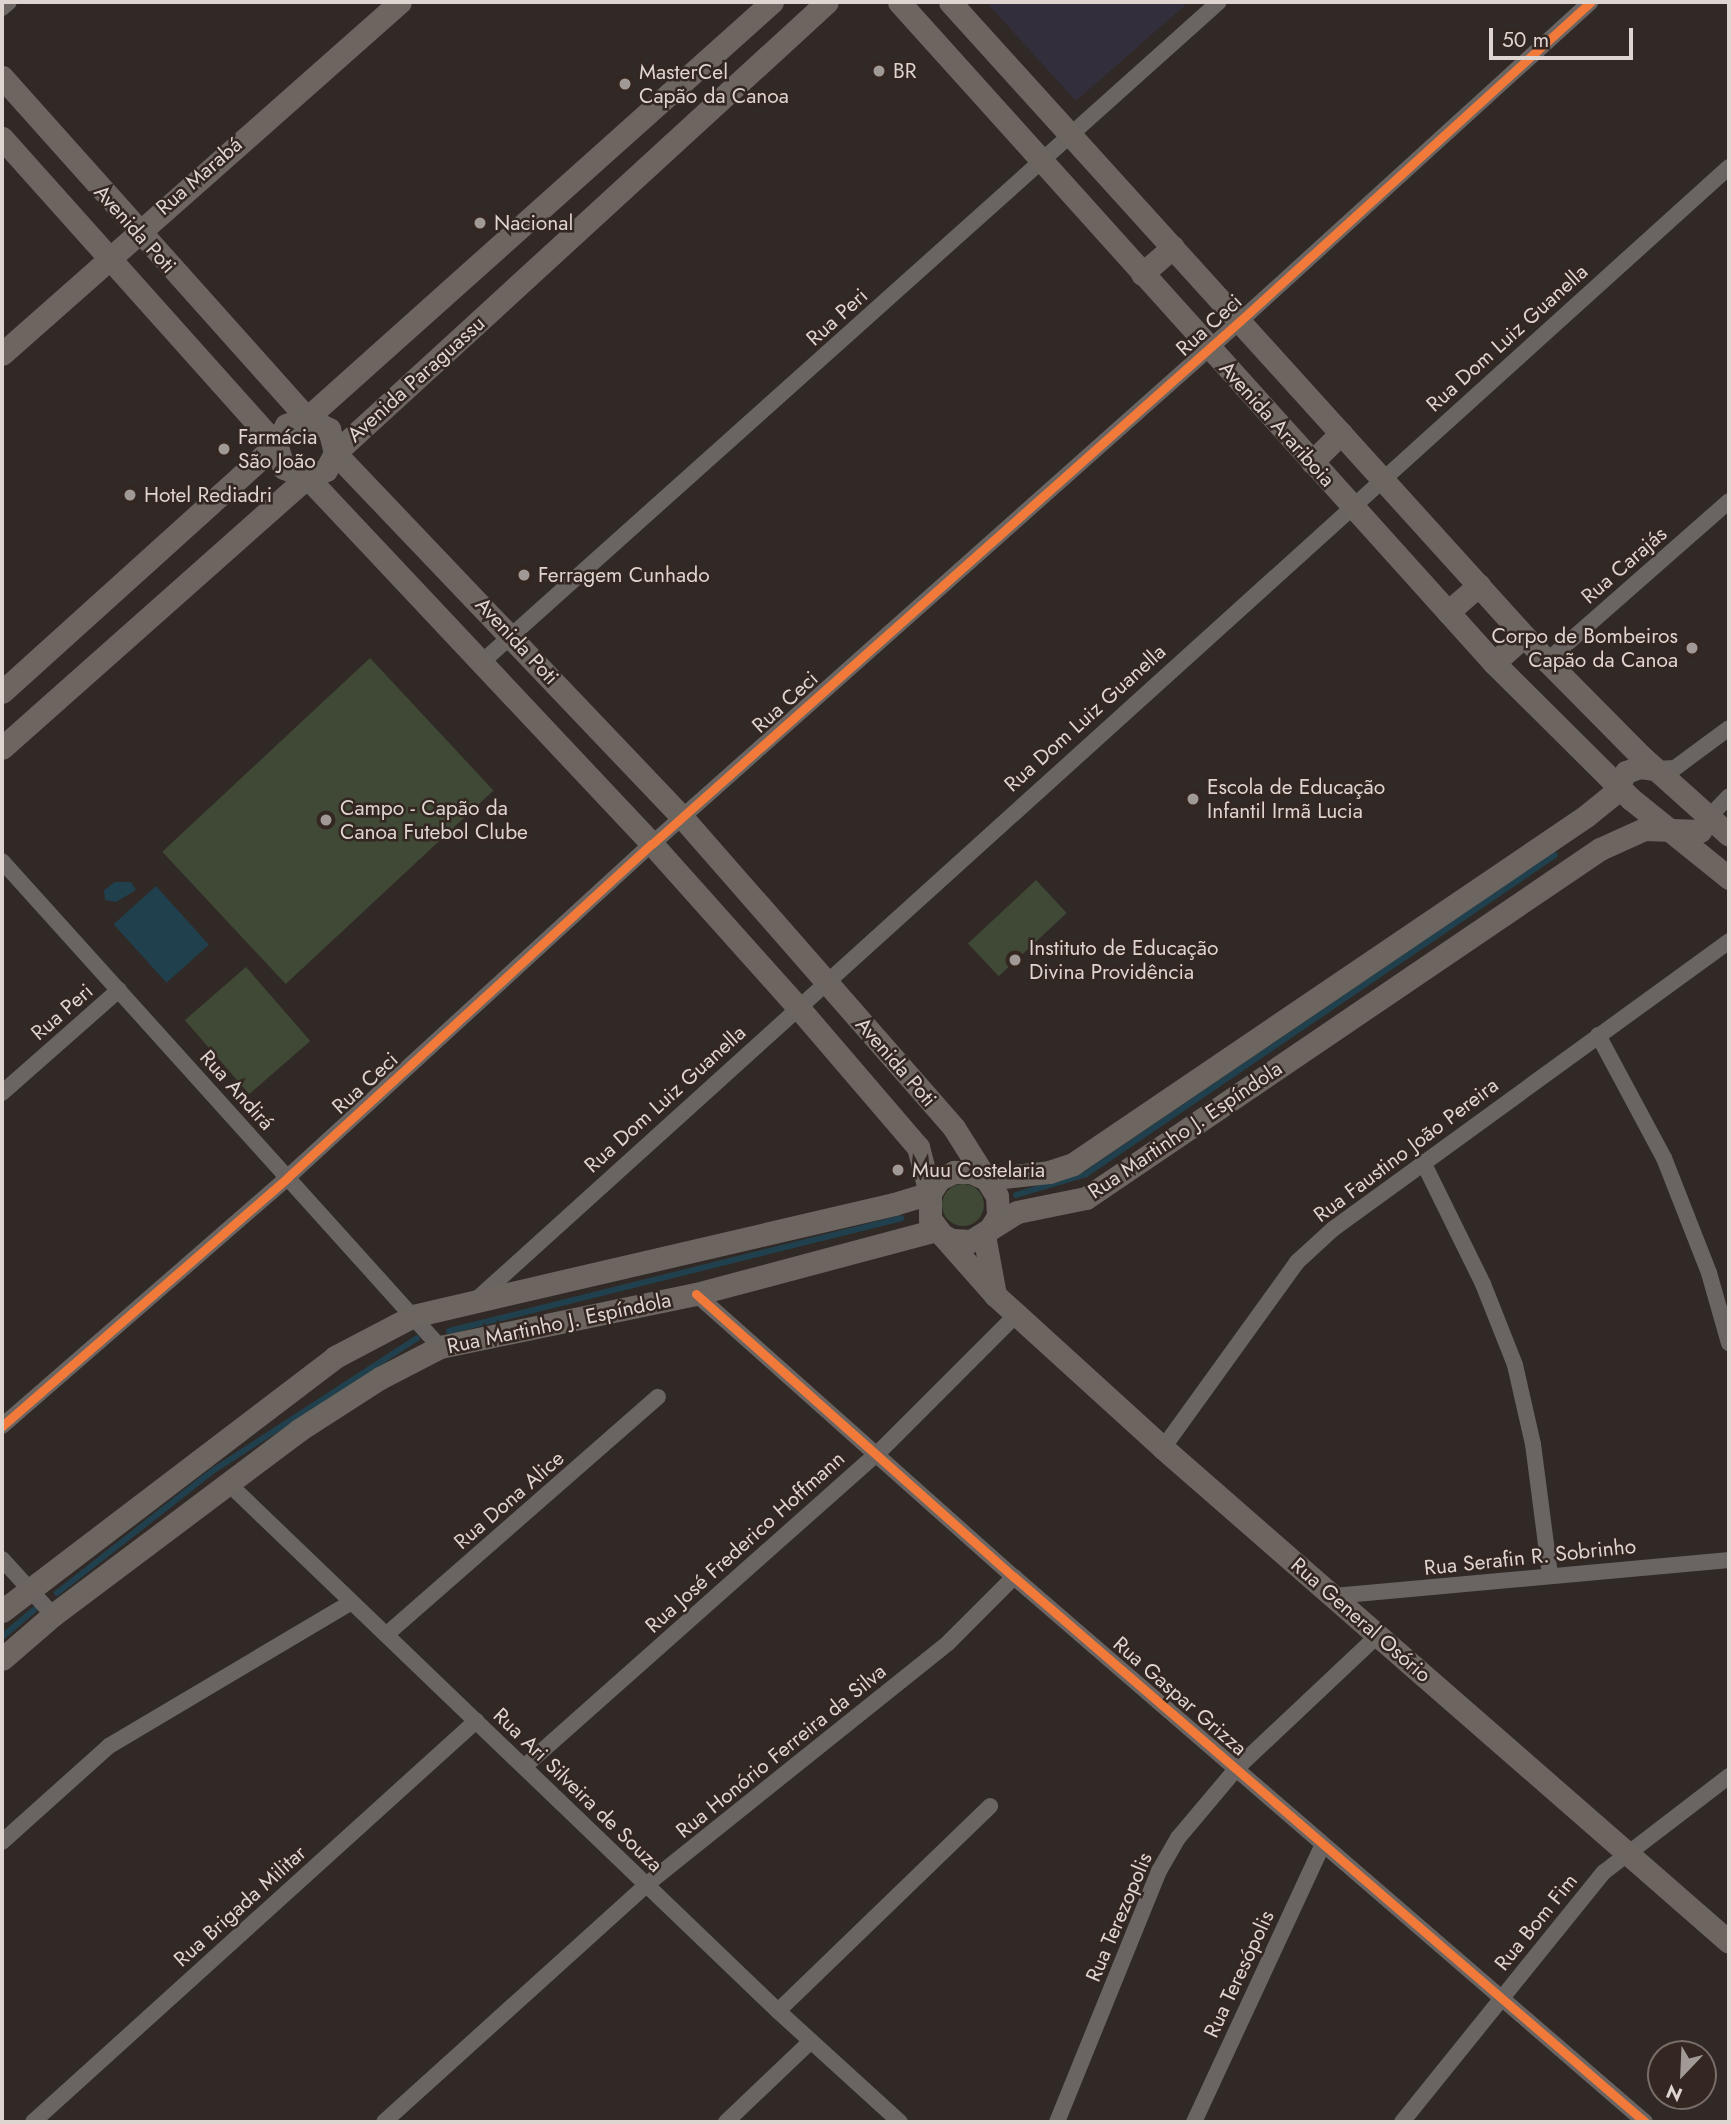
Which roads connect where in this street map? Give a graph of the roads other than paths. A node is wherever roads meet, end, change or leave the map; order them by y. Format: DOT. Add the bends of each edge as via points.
graph roads {
  1 [pos="9,2"];
  2 [pos="400,2"];
  3 [pos="772,2"];
  4 [pos="827,2"];
  5 [pos="899,2"];
  6 [pos="950,2"];
  7 [pos="1219,2"];
  8 [pos="1590,2"];
  9 [pos="2,8"];
  10 [pos="2,77"];
  11 [pos="1070,134"];
  12 [pos="2,138"];
  13 [pos="1040,162"];
  14 [pos="1729,167"];
  15 [pos="136,232"];
  16 [pos="1173,247"];
  17 [pos="109,257"];
  18 [pos="1142,274"];
  19 [pos="1240,321"];
  20 [pos="1209,348"];
  21 [pos="2,354"];
  22 [pos="307,418"];
  23 [pos="1341,433"];
  24 [pos="276,444"];
  25 [pos="335,453"];
  26 [pos="1312,462"];
  27 [pos="307,478"];
  28 [pos="1382,478"];
  29 [pos="1729,501"];
  30 [pos="1352,506"];
  31 [pos="1479,585"];
  32 [pos="1448,612"];
  33 [pos="1524,636"];
  34 [pos="514,637"];
  35 [pos="1547,661"];
  36 [pos="482,662"];
  37 [pos="1494,663"];
  38 [pos="2,692"];
  39 [pos="1729,728"];
  40 [pos="2,748"];
  41 [pos="1655,769"];
  42 [pos="1618,785"];
  43 [pos="1729,796"];
  44 [pos="682,817"];
  45 [pos="1709,817"];
  46 [pos="1670,831"];
  47 [pos="1729,835"];
  48 [pos="652,844"];
  49 [pos="2,861"];
  50 [pos="1729,878"];
  51 [pos="1729,941"];
  52 [pos="824,981"];
  53 [pos="119,990"];
  54 [pos="797,1006"];
  55 [pos="1598,1035"];
  56 [pos="2,1093"];
  57 [pos="1423,1162"];
  58 [pos="288,1177"];
  59 [pos="986,1179"];
  60 [pos="930,1193"];
  61 [pos="987,1232"];
  62 [pos="939,1233"];
  63 [pos="696,1294"];
  64 [pos="995,1295"];
  65 [pos="472,1303"];
  66 [pos="1017,1314"];
  67 [pos="413,1316"];
  68 [pos="1729,1343"];
  69 [pos="440,1347"];
  70 [pos="657,1397"];
  71 [pos="2,1426"];
  72 [pos="1163,1448"];
  73 [pos="878,1452"];
  74 [pos="230,1485"];
  75 [pos="2,1559"];
  76 [pos="1729,1560"];
  77 [pos="1550,1575"];
  78 [pos="1014,1577"];
  79 [pos="28,1588"];
  80 [pos="1334,1596"];
  81 [pos="352,1602"];
  82 [pos="2,1611"];
  83 [pos="53,1615"];
  84 [pos="387,1634"];
  85 [pos="1378,1636"];
  86 [pos="2,1659"];
  87 [pos="476,1721"];
  88 [pos="525,1766"];
  89 [pos="1237,1768"];
  90 [pos="1729,1776"];
  91 [pos="990,1806"];
  92 [pos="2,1842"];
  93 [pos="1322,1844"];
  94 [pos="1627,1851"];
  95 [pos="646,1885"];
  96 [pos="1729,1942"];
  97 [pos="1501,1998"];
  98 [pos="778,2011"];
  99 [pos="811,2041"];
  100 [pos="33,2122"];
  101 [pos="384,2122"];
  102 [pos="726,2122"];
  103 [pos="900,2122"];
  104 [pos="1057,2122"];
  105 [pos="1194,2122"];
  106 [pos="1403,2122"];
  107 [pos="1645,2122"];
  1 -- 9 [label="street"];
  2 -- 15 [label="main road, Rua Marabá"];
  3 -- 22 [label="main road, Avenida Paraguassu"];
  4 -- 25 [label="main road, Avenida Paraguassu"];
  5 -- 13 [label="main road, Avenida Arariboia"];
  6 -- 11 [label="main road, Avenida Arariboia"];
  7 -- 11 [label="street, Rua Peri"];
  8 -- 19 [label="street, Rua Ceci"];
  10 -- 15 [label="main road, Avenida Poti"];
  11 -- 13 [label="street, Rua Peri"];
  11 -- 16 [label="main road, Avenida Arariboia"];
  12 -- 17 [label="main road, Avenida Poti"];
  13 -- 18 [label="main road, Avenida Arariboia"];
  13 -- 34 [label="street, Rua Peri"];
  14 -- 28 [label="street, Rua Dom Luiz Guanella"];
  15 -- 17 [label="main road, Rua Marabá"];
  15 -- 22 [label="main road, Avenida Poti"];
  16 -- 18 [label="main road"];
  16 -- 19 [label="main road, Avenida Arariboia"];
  17 -- 21 [label="main road, Rua Marabá"];
  17 -- 24 [label="main road, Avenida Poti"];
  18 -- 20 [label="main road, Avenida Arariboia"];
  19 -- 20 [label="street, Rua Ceci"];
  19 -- 23 [label="main road, Avenida Arariboia"];
  20 -- 26 [label="main road, Avenida Arariboia"];
  20 -- 44 [label="street, Rua Ceci"];
  22 -- 24 [label="main road, Avenida Paraguassu" via="286,425"];
  22 -- 25 [label="main road, Avenida Poti" via="329,429"];
  23 -- 26 [label="main road"];
  23 -- 28 [label="main road, Avenida Arariboia"];
  24 -- 27 [label="main road, Avenida Poti" via="284,468"];
  24 -- 38 [label="main road, Avenida Paraguassu"];
  25 -- 27 [label="main road, Avenida Paraguassu" via="326,470"];
  25 -- 34 [label="main road, Avenida Poti"];
  26 -- 30 [label="main road, Avenida Arariboia"];
  27 -- 36 [label="main road, Avenida Poti"];
  27 -- 40 [label="main road, Avenida Paraguassu"];
  28 -- 30 [label="street, Rua Dom Luiz Guanella"];
  28 -- 31 [label="main road, Avenida Arariboia"];
  29 -- 35 [label="street, Rua Carajás"];
  30 -- 32 [label="main road, Avenida Arariboia"];
  30 -- 52 [label="street, Rua Dom Luiz Guanella"];
  31 -- 32 [label="main road"];
  31 -- 33 [label="main road, Avenida Arariboia"];
  32 -- 37 [label="main road, Avenida Arariboia"];
  33 -- 35 [label="main road, Avenida Arariboia"];
  33 -- 37 [label="main road"];
  34 -- 36 [label="street, Rua Peri"];
  34 -- 44 [label="main road, Avenida Poti"];
  35 -- 41 [label="main road, Avenida Arariboia"];
  36 -- 48 [label="main road, Avenida Poti"];
  37 -- 42 [label="main road, Avenida Arariboia"];
  39 -- 41 [label="street" via="1675,768"];
  41 -- 42 [label="main road, Rua Martinho J. Espíndola" via="1633,769"];
  41 -- 45 [label="main road, Avenida Arariboia"];
  42 -- 46 [label="main road, Avenida Arariboia"];
  42 -- 59 [label="main road, Rua Martinho J. Espíndola" via="1586,816 1073,1164 1049,1172"];
  43 -- 45 [label="street"];
  44 -- 48 [label="street, Rua Ceci"];
  44 -- 52 [label="main road, Avenida Poti"];
  45 -- 46 [label="main road, Rua Martinho J. Espíndola" via="1700,831"];
  45 -- 47 [label="main road, Avenida Arariboia"];
  46 -- 50 [label="main road, Avenida Arariboia"];
  46 -- 61 [label="main road, Rua Martinho J. Espíndola" via="1644,830 1600,849 1086,1198 1017,1212"];
  48 -- 54 [label="main road, Avenida Poti"];
  48 -- 58 [label="street, Rua Ceci"];
  49 -- 53 [label="street, Rua Andirá"];
  51 -- 55 [label="street, Rua Faustino João Pereira"];
  52 -- 54 [label="street, Rua Dom Luiz Guanella"];
  52 -- 59 [label="main road, Avenida Poti" via="954,1128"];
  53 -- 56 [label="street, Rua Peri"];
  53 -- 58 [label="street, Rua Andirá"];
  54 -- 60 [label="main road, Avenida Poti" via="918,1147"];
  54 -- 65 [label="street, Rua Dom Luiz Guanella"];
  55 -- 57 [label="street, Rua Faustino João Pereira"];
  55 -- 68 [label="street" via="1664,1158 1709,1273"];
  57 -- 72 [label="street, Rua Faustino João Pereira" via="1297,1262"];
  57 -- 77 [label="street" via="1483,1284 1515,1365 1533,1444"];
  58 -- 67 [label="street, Rua Andirá"];
  58 -- 71 [label="street, Rua Ceci"];
  59 -- 60 [label="main road, Rua Martinho J. Espíndola" via="971,1172 954,1172 939,1179"];
  59 -- 61 [label="main road, Avenida Poti" via="997,1196 998,1216"];
  60 -- 62 [label="main road, Avenida Poti" via="930,1219"];
  60 -- 65 [label="main road, Rua Martinho J. Espíndola"];
  61 -- 62 [label="main road, Rua Martinho J. Espíndola" via="971,1241"];
  61 -- 64 [label="main road"];
  62 -- 63 [label="main road, Rua Martinho J. Espíndola"];
  62 -- 64 [label="main road, Rua General Osório"];
  63 -- 69 [label="main road, Rua Martinho J. Espíndola"];
  63 -- 73 [label="street, Rua Gaspar Grizza"];
  64 -- 66 [label="main road, Rua General Osório"];
  65 -- 67 [label="main road, Rua Martinho J. Espíndola"];
  66 -- 72 [label="main road, Rua General Osório"];
  66 -- 73 [label="street, Rua José Frederico Hoffmann"];
  67 -- 69 [label="street, Rua Andirá"];
  67 -- 79 [label="main road, Rua Martinho J. Espíndola" via="335,1357"];
  69 -- 74 [label="main road, Rua Martinho J. Espíndola" via="380,1378 299,1430"];
  70 -- 84 [label="street, Rua Dona Alice"];
  72 -- 80 [label="main road, Rua General Osório"];
  73 -- 78 [label="street, Rua Gaspar Grizza"];
  73 -- 88 [label="street, Rua José Frederico Hoffmann"];
  74 -- 81 [label="street, Rua Ari Silveira de Souza"];
  74 -- 83 [label="main road, Rua Martinho J. Espíndola"];
  75 -- 79 [label="street"];
  76 -- 77 [label="street, Rua Serafin R. Sobrinho"];
  77 -- 80 [label="street, Rua Serafin R. Sobrinho"];
  78 -- 89 [label="street, Rua Gaspar Grizza"];
  78 -- 95 [label="street, Rua Honório Ferreira da Silva" via="949,1642"];
  79 -- 82 [label="main road, Rua Martinho J. Espíndola"];
  79 -- 83 [label="street"];
  80 -- 85 [label="main road, Rua General Osório"];
  81 -- 84 [label="street, Rua Ari Silveira de Souza"];
  81 -- 92 [label="street" via="109,1746"];
  83 -- 86 [label="main road, Rua Martinho J. Espíndola"];
  84 -- 87 [label="street, Rua Ari Silveira de Souza"];
  85 -- 89 [label="street, Rua Terezopolis"];
  85 -- 94 [label="main road, Rua General Osório"];
  87 -- 88 [label="street, Rua Ari Silveira de Souza"];
  87 -- 100 [label="street, Rua Brigada Militar"];
  88 -- 95 [label="street, Rua Ari Silveira de Souza"];
  89 -- 93 [label="street, Rua Gaspar Grizza"];
  89 -- 104 [label="street, Rua Terezopolis" via="1178,1838 1159,1871"];
  90 -- 94 [label="street, Rua Bom Fim"];
  91 -- 98 [label="street"];
  93 -- 97 [label="street, Rua Gaspar Grizza"];
  93 -- 105 [label="street, Rua Teresópolis"];
  94 -- 96 [label="main road, Rua General Osório"];
  94 -- 97 [label="street, Rua Bom Fim" via="1604,1872"];
  95 -- 98 [label="street, Rua Ari Silveira de Souza"];
  95 -- 101 [label="street, Rua Honório Ferreira da Silva"];
  97 -- 106 [label="street, Rua Bom Fim"];
  97 -- 107 [label="street, Rua Gaspar Grizza"];
  98 -- 99 [label="street, Rua Ari Silveira de Souza"];
  99 -- 102 [label="street"];
  99 -- 103 [label="street, Rua Ari Silveira de Souza"];
}
